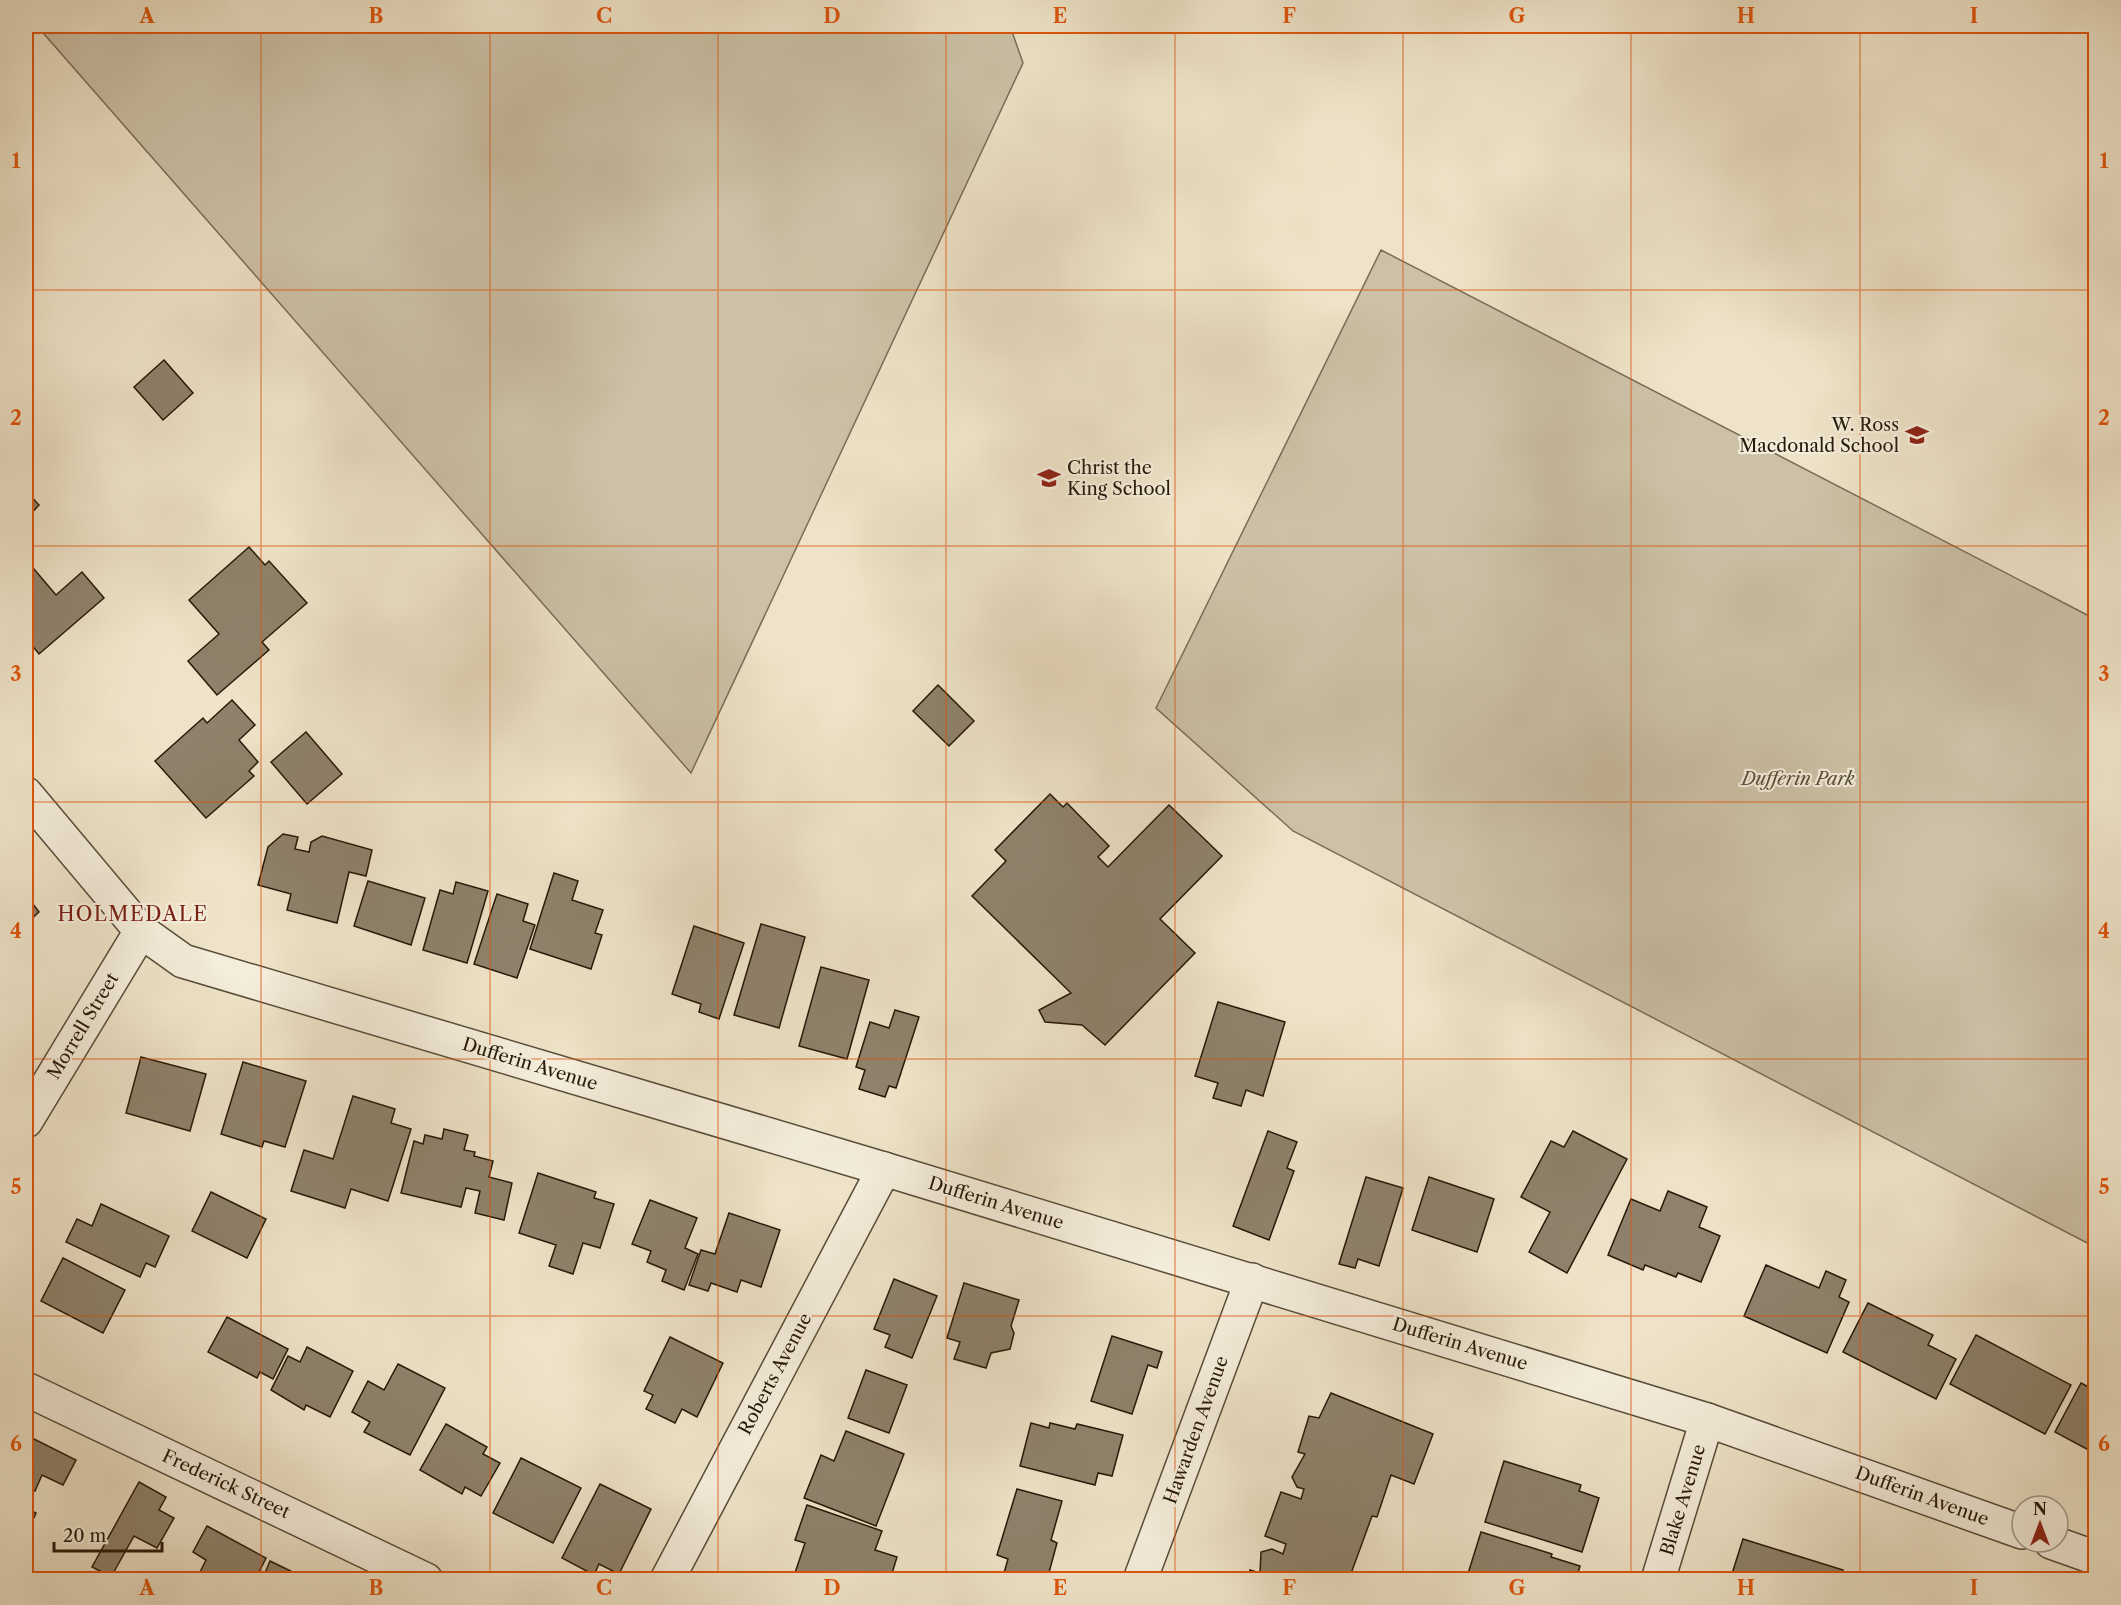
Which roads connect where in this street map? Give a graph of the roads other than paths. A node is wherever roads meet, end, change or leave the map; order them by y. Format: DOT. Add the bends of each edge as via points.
graph roads {
  1 [pos="26,794"];
  2 [pos="141,931"];
  3 [pos="26,1121"];
  4 [pos="884,1169"];
  5 [pos="1252,1280"];
  6 [pos="26,1389"];
  7 [pos="1707,1420"];
  8 [pos="2010,1528"];
  9 [pos="2070,1549"];
  10 [pos="2096,1558"];
  11 [pos="426,1580"];
  12 [pos="667,1580"];
  13 [pos="1140,1580"];
  14 [pos="1658,1580"];
  1 -- 2 [label="street, Dufferin Avenue"];
  2 -- 3 [label="street, Morrell Street"];
  2 -- 4 [label="street, Dufferin Avenue" via="183,961"];
  4 -- 5 [label="street, Dufferin Avenue"];
  4 -- 12 [label="street, Roberts Avenue"];
  5 -- 7 [label="street, Dufferin Avenue"];
  5 -- 13 [label="street, Hawarden Avenue"];
  6 -- 11 [label="street, Frederick Street"];
  7 -- 8 [label="street, Dufferin Avenue"];
  7 -- 14 [label="street, Blake Avenue"];
  9 -- 10 [label="street"];
}
